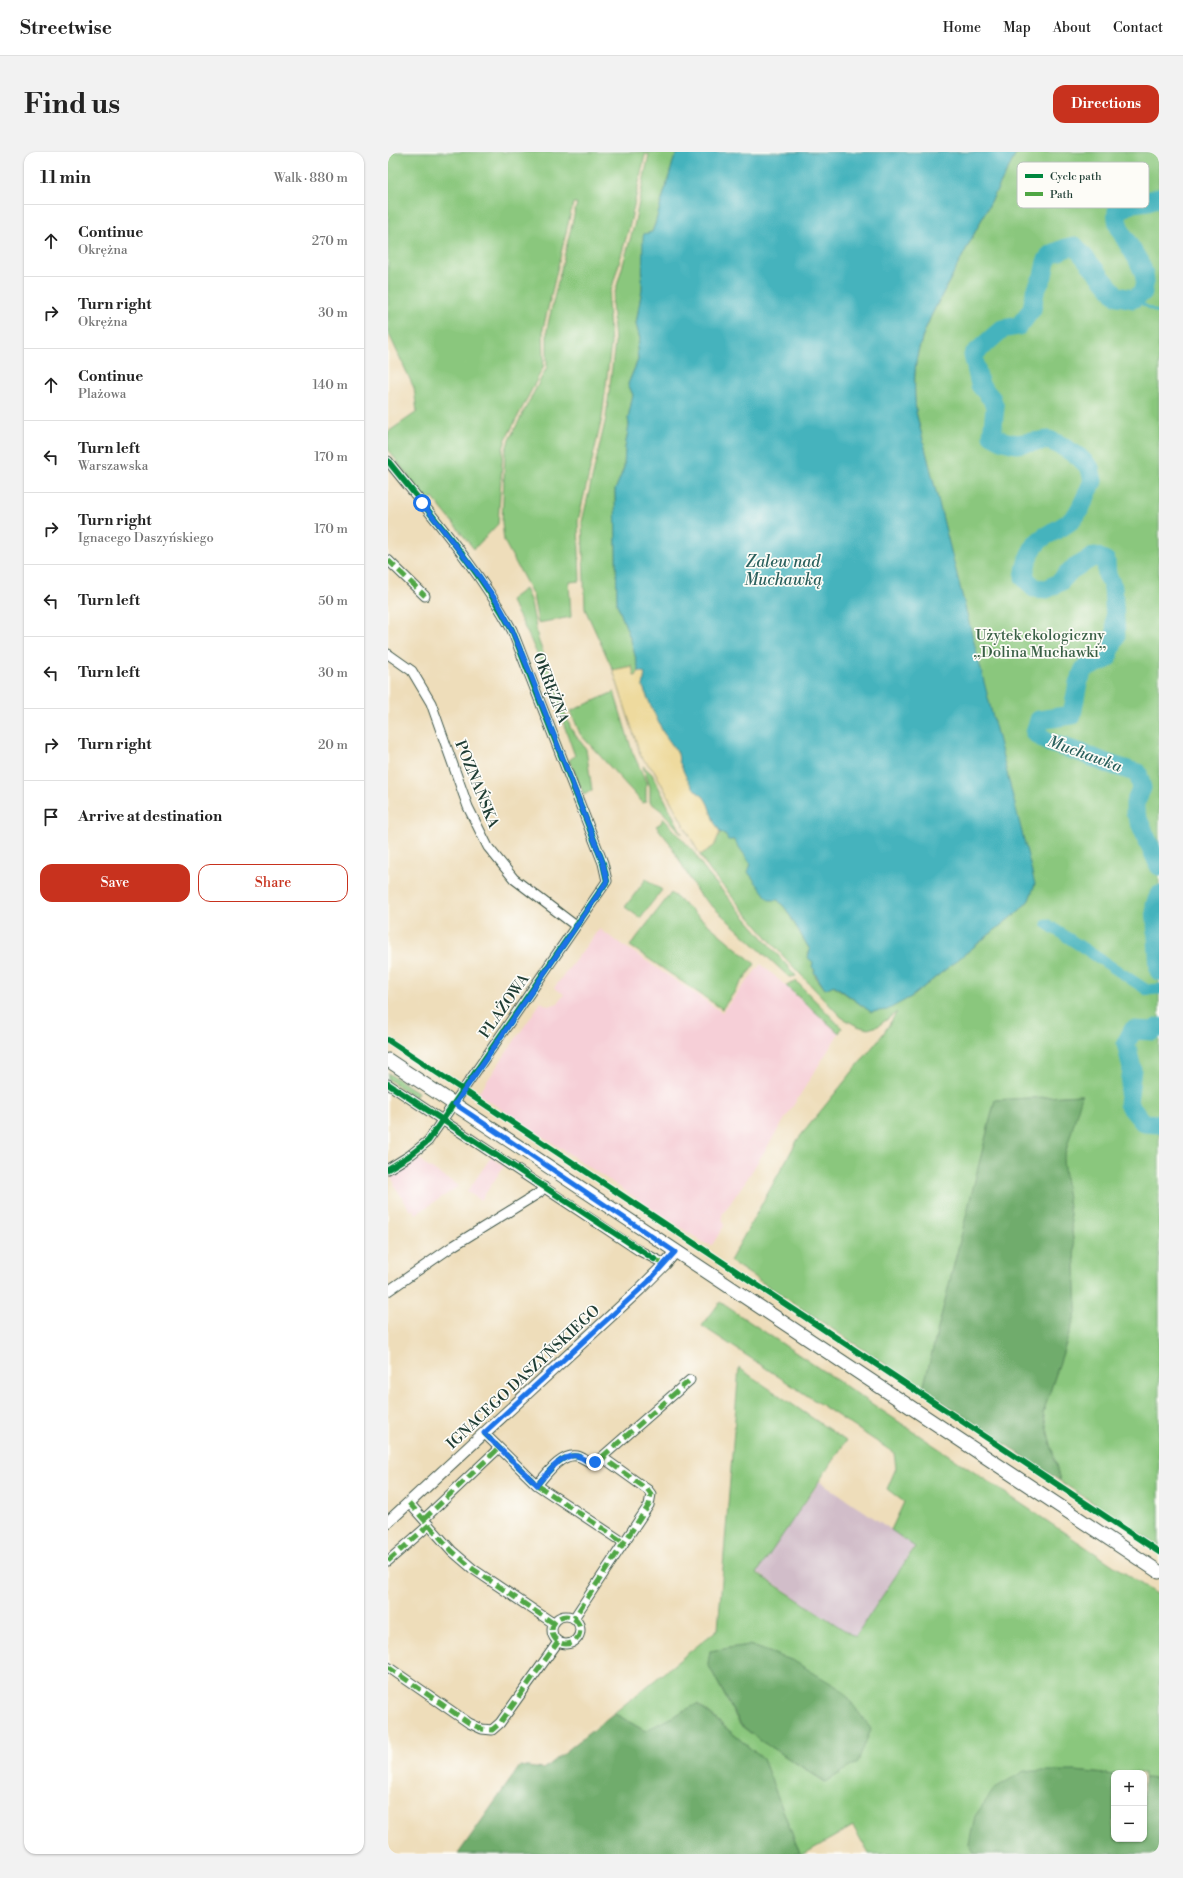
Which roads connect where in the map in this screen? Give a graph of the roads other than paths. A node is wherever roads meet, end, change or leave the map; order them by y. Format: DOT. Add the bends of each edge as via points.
graph roads {
  1 [pos="388,461"];
  2 [pos="388,560"];
  3 [pos="425,596"];
  4 [pos="388,654"];
  5 [pos="576,926"];
  6 [pos="388,1060"];
  7 [pos="388,1084"];
  8 [pos="455,1104"];
  9 [pos="443,1120"];
  10 [pos="388,1169"];
  11 [pos="544,1188"];
  12 [pos="675,1252"];
  13 [pos="665,1264"];
  14 [pos="388,1291"];
  15 [pos="690,1380"];
  16 [pos="484,1433"];
  17 [pos="500,1448"];
  18 [pos="602,1457"];
  19 [pos="537,1485"];
  20 [pos="408,1503"];
  21 [pos="388,1522"];
  22 [pos="426,1522"];
  23 [pos="623,1542"];
  24 [pos="388,1561"];
  25 [pos="1159,1572"];
  26 [pos="574,1618"];
  27 [pos="553,1623"];
  28 [pos="558,1642"];
  29 [pos="388,1667"];
  1 -- 5 [label="street, OKRĘŻNA" via="477,573 499,605 528,668 603,863 607,881"];
  2 -- 3 [label="street"];
  4 -- 5 [label="street, POZNAŃSKA" via="412,671 431,703 468,807 488,847 514,879"];
  5 -- 8 [label="street, PLAŻOWA"];
  6 -- 8 [label="main road"];
  7 -- 9 [label="street"];
  8 -- 9 [label="street, PLAŻOWA"];
  8 -- 12 [label="main road"];
  9 -- 10 [label="street, PLAŻOWA" via="428,1141"];
  9 -- 11 [label="street"];
  11 -- 13 [label="street" via="638,1250"];
  11 -- 14 [label="street"];
  12 -- 13 [label="street, IGNACEGO DASZYŃSKIEGO"];
  12 -- 25 [label="main road"];
  13 -- 16 [label="street, IGNACEGO DASZYŃSKIEGO"];
  15 -- 18 [label="street"];
  16 -- 17 [label="street"];
  16 -- 20 [label="street, IGNACEGO DASZYŃSKIEGO"];
  17 -- 19 [label="street"];
  17 -- 22 [label="street"];
  18 -- 19 [label="street" via="592,1463 580,1457 569,1456"];
  18 -- 23 [label="street" via="651,1494 649,1505"];
  19 -- 23 [label="street"];
  20 -- 21 [label="street, IGNACEGO DASZYŃSKIEGO"];
  20 -- 22 [label="street"];
  22 -- 24 [label="street"];
  22 -- 27 [label="street" via="452,1551 473,1569"];
  23 -- 26 [label="street"];
  26 -- 27 [label="street" via="565,1615"];
  26 -- 28 [label="street" via="579,1625 577,1638 571,1643"];
  27 -- 28 [label="street" via="552,1633"];
  28 -- 29 [label="street" via="500,1723 492,1730 469,1723"];
}
